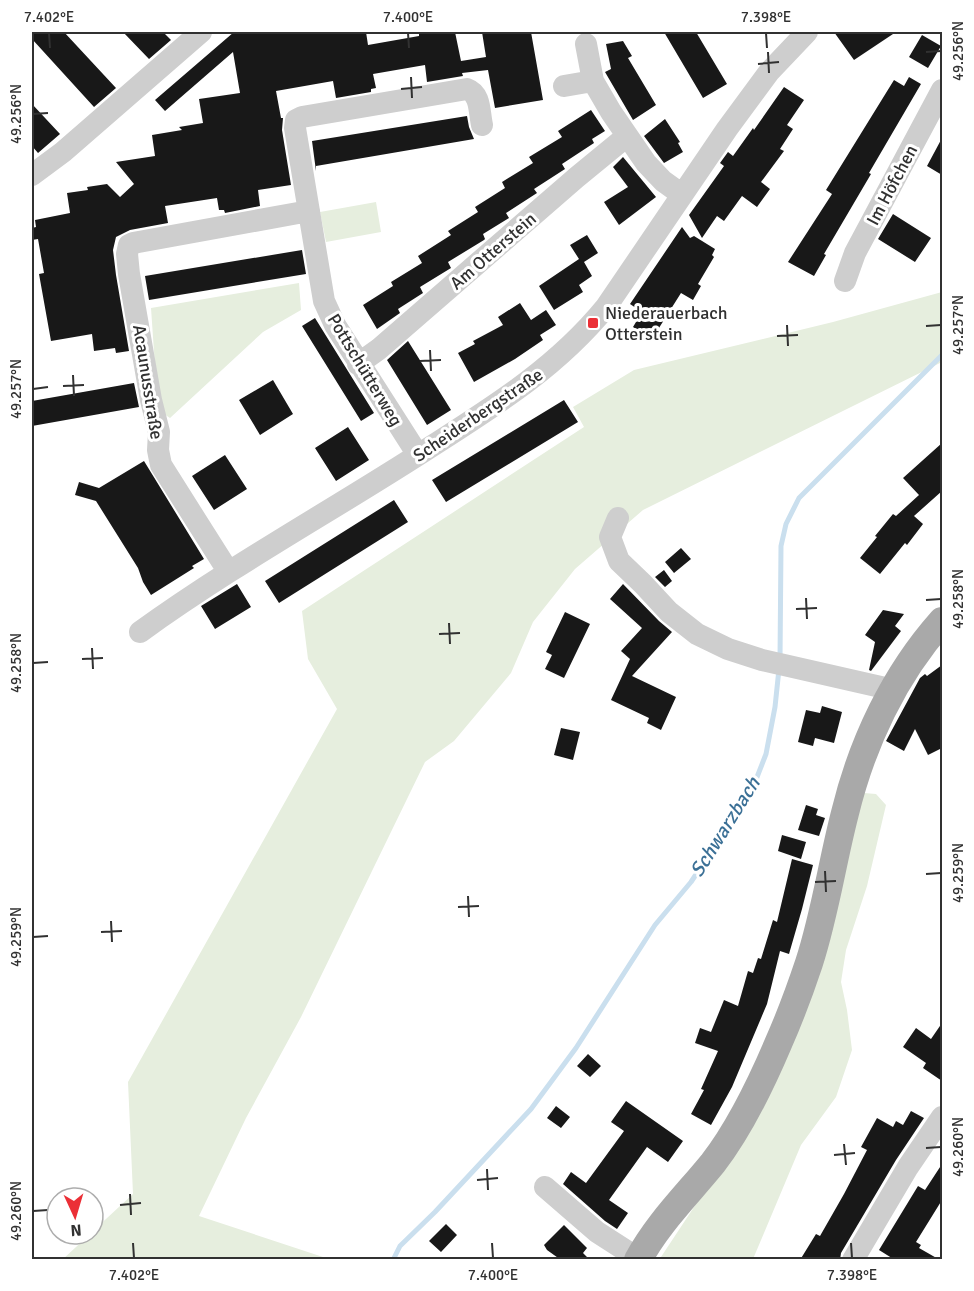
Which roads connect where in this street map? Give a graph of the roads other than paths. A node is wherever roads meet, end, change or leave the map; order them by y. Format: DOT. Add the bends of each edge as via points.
graph roads {
  1 [pos="201,32"];
  2 [pos="807,32"];
  3 [pos="586,44"];
  4 [pos="593,81"];
  5 [pos="564,86"];
  6 [pos="942,90"];
  7 [pos="482,125"];
  8 [pos="627,136"];
  9 [pos="32,176"];
  10 [pos="681,194"];
  11 [pos="309,211"];
  12 [pos="844,281"];
  13 [pos="358,364"];
  14 [pos="418,455"];
  15 [pos="618,518"];
  16 [pos="228,571"];
  17 [pos="942,621"];
  18 [pos="140,632"];
  19 [pos="894,690"];
  20 [pos="942,1117"];
  21 [pos="545,1187"];
  22 [pos="636,1260"];
  23 [pos="853,1260"];
  1 -- 9 [label="street"];
  2 -- 10 [label="street, Scheiderbergstraße" via="769,72"];
  3 -- 4 [label="street"];
  4 -- 5 [label="street"];
  4 -- 8 [label="street"];
  6 -- 12 [label="street, Im Höfchen"];
  7 -- 11 [label="street, Pottschütterweg" via="477,96 467,89 302,117 296,120 295,128"];
  8 -- 10 [label="street" via="646,163"];
  8 -- 13 [label="street, Am Otterstein"];
  10 -- 14 [label="street, Scheiderbergstraße" via="606,307 549,366"];
  11 -- 13 [label="street, Pottschütterweg" via="324,301"];
  11 -- 16 [label="street, Acaunusstraße" via="129,245 129,274 159,432 160,465"];
  13 -- 14 [label="street, Pottschütterweg"];
  14 -- 16 [label="street, Scheiderbergstraße"];
  15 -- 19 [label="street" via="610,537 619,561 669,612 697,634 762,660"];
  16 -- 18 [label="street, Scheiderbergstraße"];
  17 -- 19 [label="main road"];
  19 -- 22 [label="main road" via="879,716 854,780 810,962 778,1044 714,1162 656,1230"];
  20 -- 23 [label="street"];
  21 -- 22 [label="street"];
}
